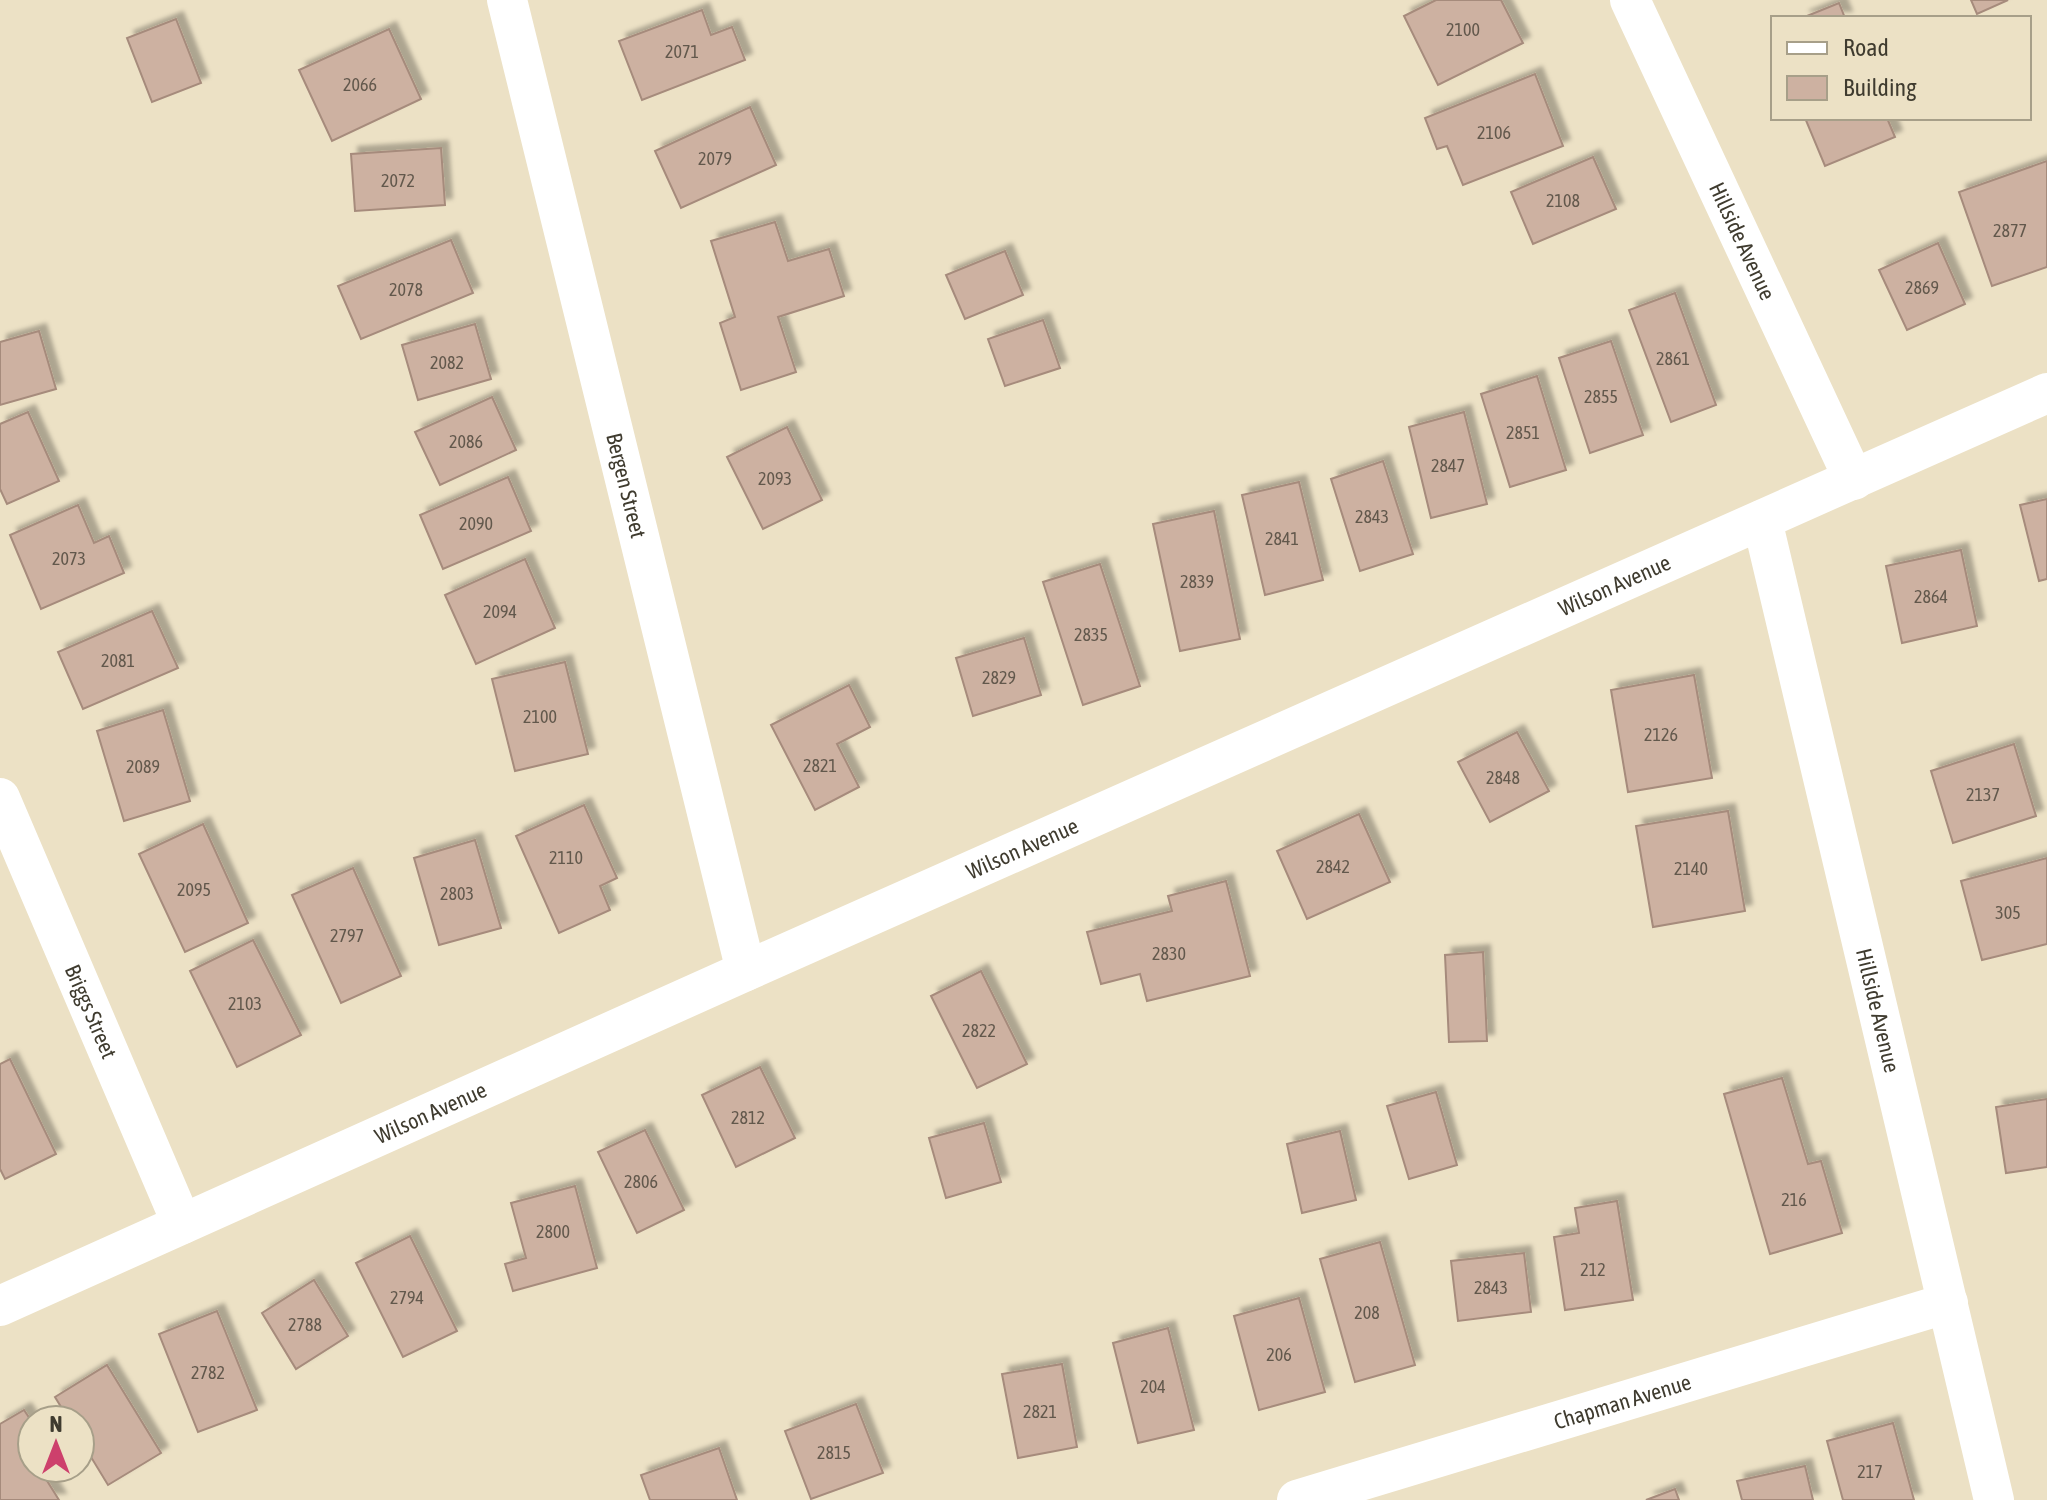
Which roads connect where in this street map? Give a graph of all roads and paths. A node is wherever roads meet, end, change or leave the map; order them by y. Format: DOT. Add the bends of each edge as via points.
graph roads {
  1 [pos="507,0"];
  2 [pos="1630,0"];
  3 [pos="2047,393"];
  4 [pos="1854,480"];
  5 [pos="1762,520"];
  6 [pos="0,798"];
  7 [pos="746,971"];
  8 [pos="182,1224"];
  9 [pos="1948,1303"];
  10 [pos="0,1306"];
  11 [pos="1297,1500"];
  12 [pos="1994,1500"];
  1 -- 7 [label="street, Bergen Street"];
  2 -- 4 [label="street, Hillside Avenue"];
  3 -- 4 [label="street, Wilson Avenue"];
  4 -- 5 [label="street, Wilson Avenue"];
  5 -- 7 [label="street, Wilson Avenue"];
  5 -- 9 [label="street, Hillside Avenue"];
  6 -- 8 [label="street, Briggs Street"];
  7 -- 8 [label="street, Wilson Avenue"];
  8 -- 10 [label="street, Wilson Avenue"];
  9 -- 11 [label="street, Chapman Avenue"];
  9 -- 12 [label="street, Hillside Avenue"];
}
